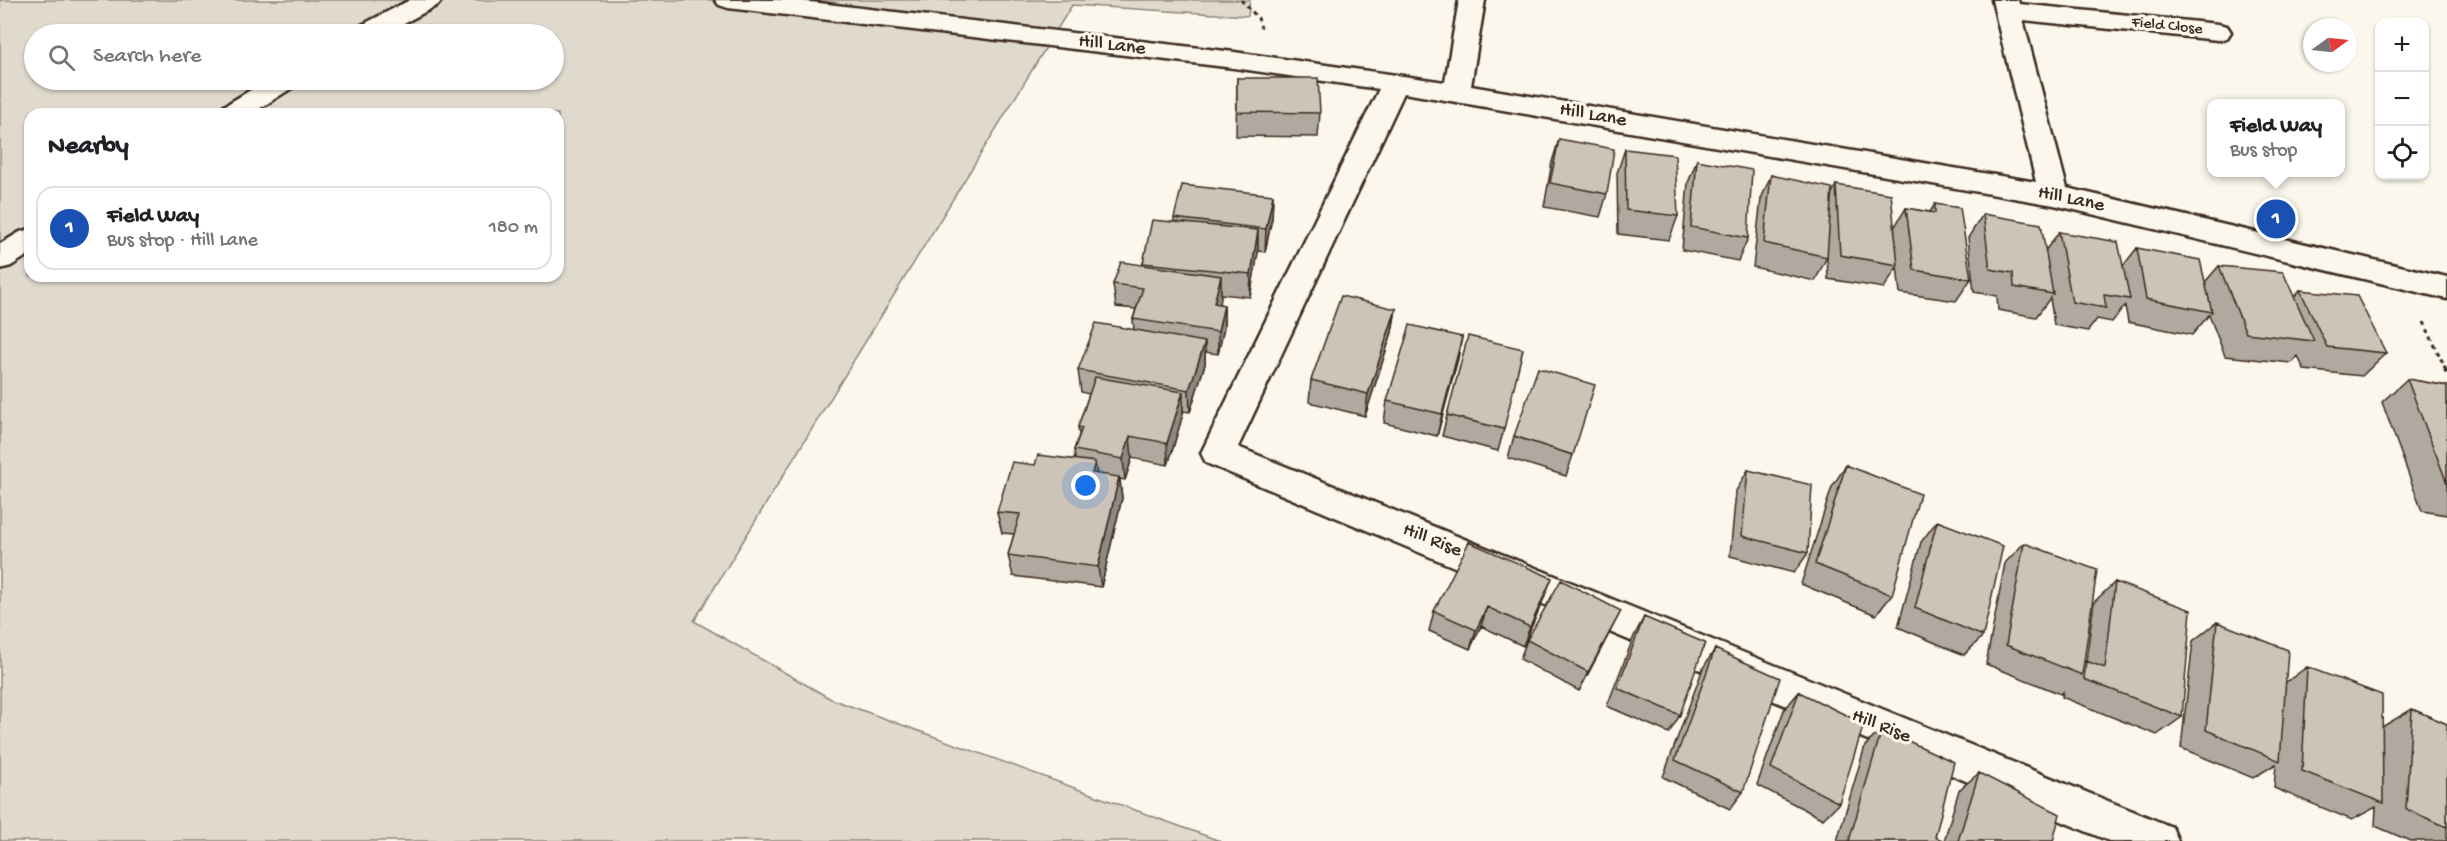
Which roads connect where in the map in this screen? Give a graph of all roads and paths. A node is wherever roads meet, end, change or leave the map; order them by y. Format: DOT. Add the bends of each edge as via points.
graph roads {
  1 [pos="429,0"];
  2 [pos="728,0"];
  3 [pos="1472,0"];
  4 [pos="2007,5"];
  5 [pos="384,24"];
  6 [pos="2218,32"];
  7 [pos="1395,83"];
  8 [pos="270,90"];
  9 [pos="1457,93"];
  10 [pos="241,108"];
  11 [pos="2054,195"];
  12 [pos="24,244"];
  13 [pos="0,258"];
  14 [pos="2410,279"];
  15 [pos="2447,288"];
  16 [pos="2447,373"];
  17 [pos="2158,841"];
  1 -- 5 [label="street"];
  2 -- 7 [label="street, Hill Lane"];
  3 -- 9 [label="street"];
  4 -- 6 [label="street, Field Close"];
  4 -- 11 [label="street"];
  7 -- 9 [label="street, Hill Lane"];
  7 -- 17 [label="street, Hill Rise" via="1218,453"];
  8 -- 10 [label="street"];
  9 -- 11 [label="street, Hill Lane"];
  11 -- 14 [label="street, Hill Lane"];
  12 -- 13 [label="street"];
  14 -- 15 [label="street, Hill Lane"];
  14 -- 16 [label="path" via="2418,308"];
}
